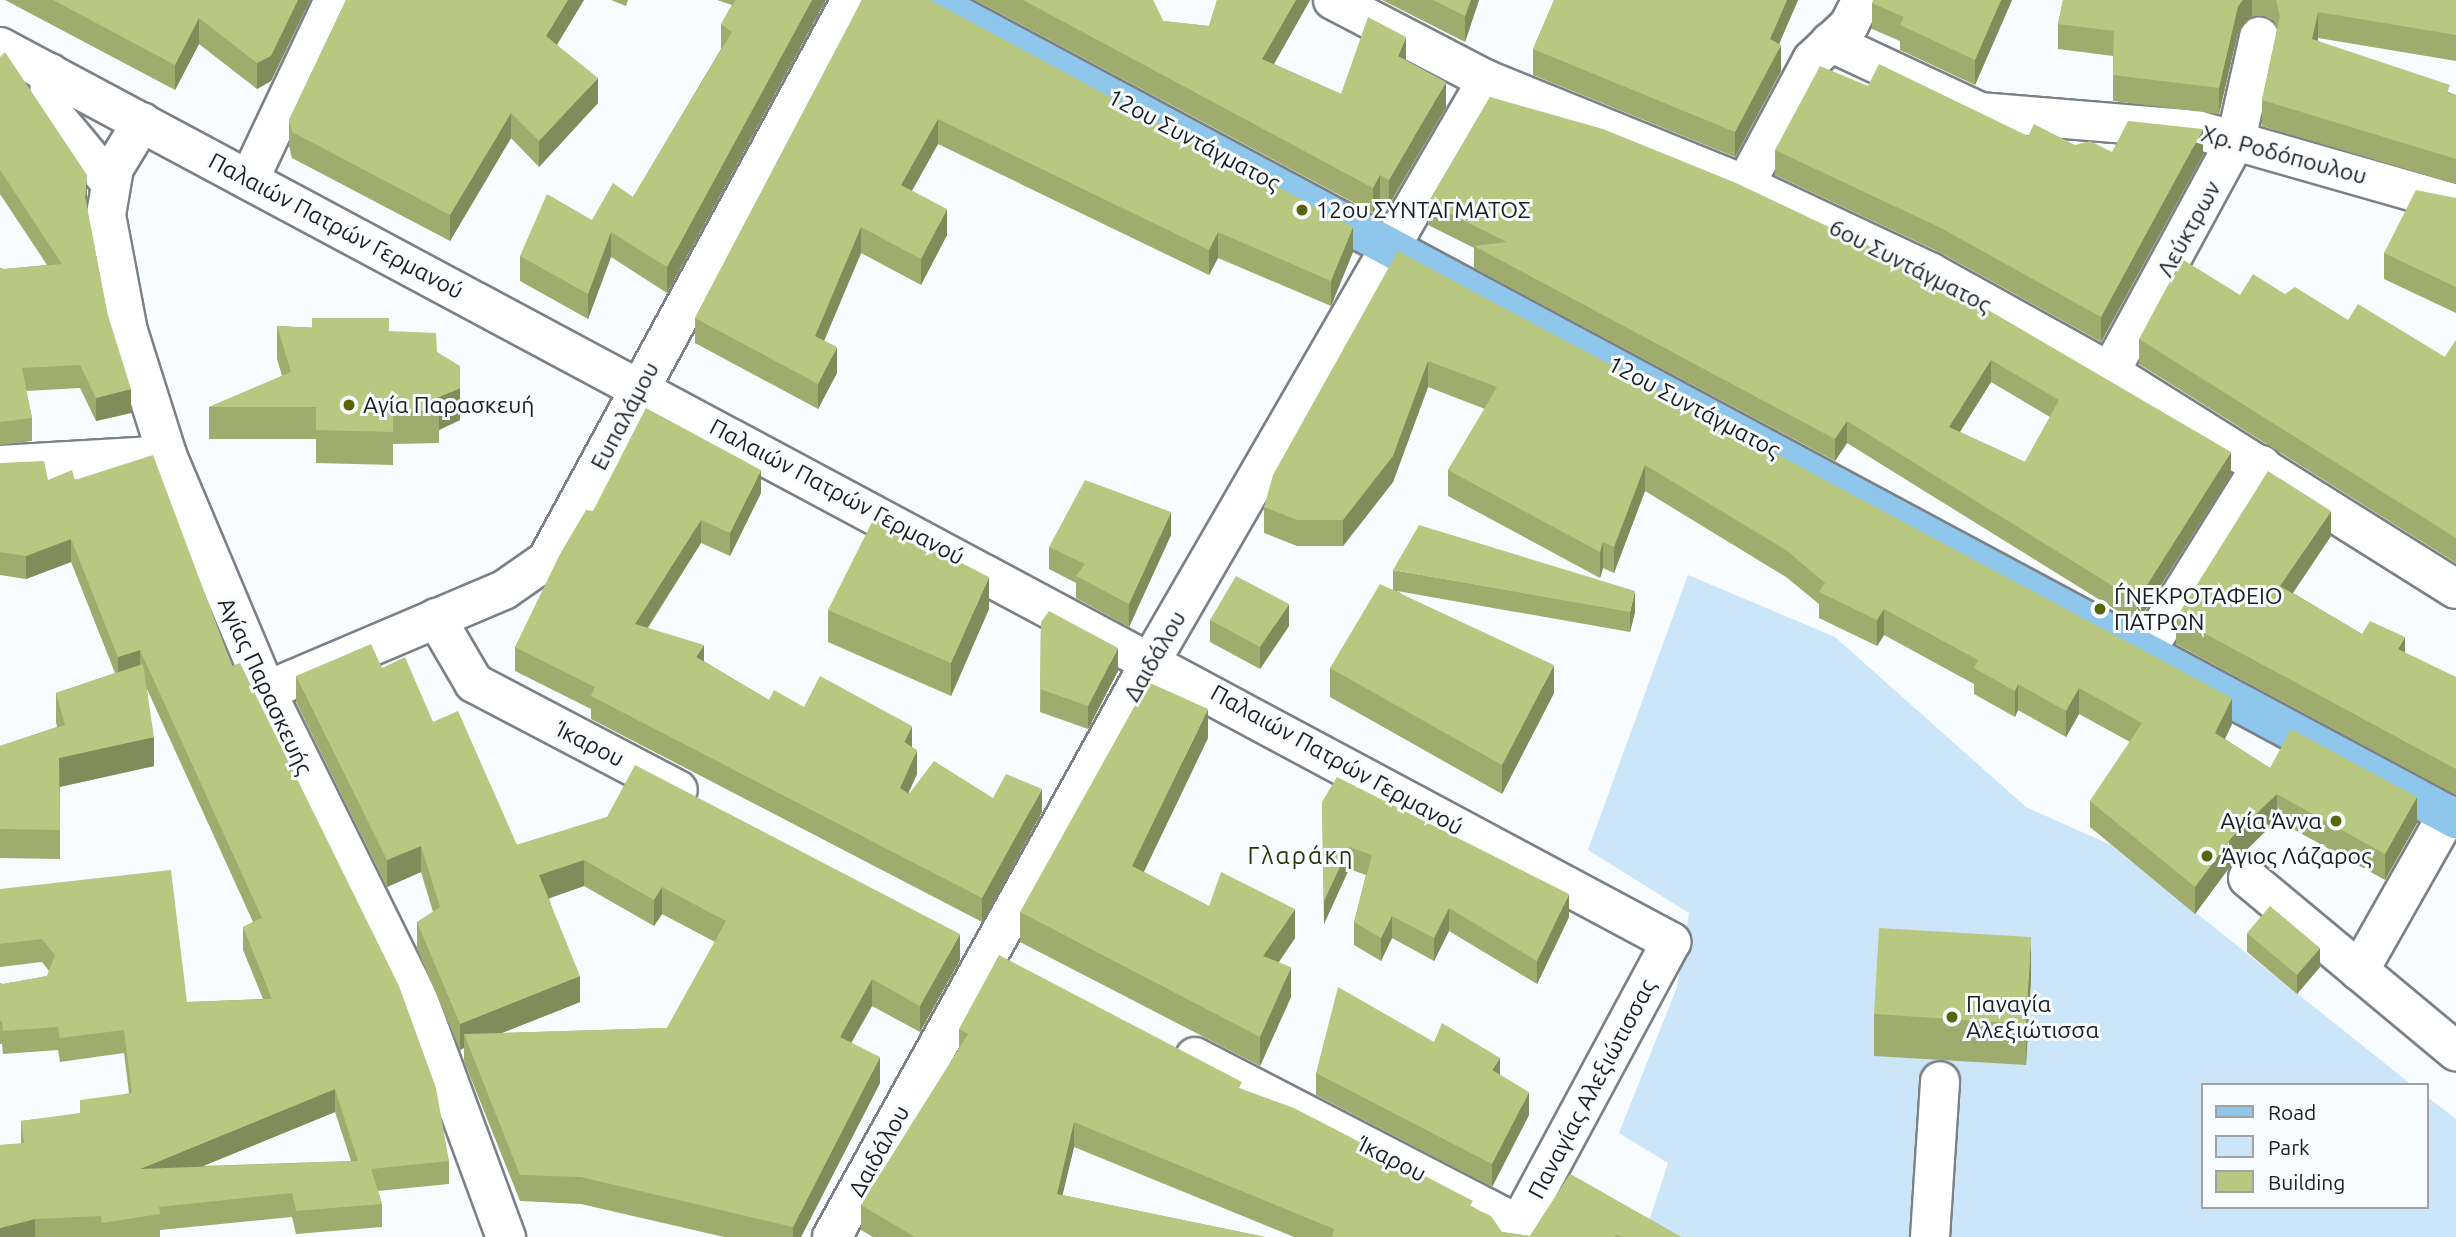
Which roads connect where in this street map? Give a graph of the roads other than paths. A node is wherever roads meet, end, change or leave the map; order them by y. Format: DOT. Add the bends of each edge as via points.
graph roads {
  1 [pos="334,0"];
  2 [pos="851,0"];
  3 [pos="929,0"];
  4 [pos="1333,0"];
  5 [pos="1862,0"];
  6 [pos="2259,37"];
  7 [pos="1830,43"];
  8 [pos="0,47"];
  9 [pos="50,73"];
  10 [pos="1487,80"];
  11 [pos="142,122"];
  12 [pos="2236,140"];
  13 [pos="249,180"];
  14 [pos="109,181"];
  15 [pos="1745,185"];
  16 [pos="2456,204"];
  17 [pos="1391,244"];
  18 [pos="2110,372"];
  19 [pos="640,387"];
  20 [pos="167,455"];
  21 [pos="0,464"];
  22 [pos="2262,466"];
  23 [pos="2456,589"];
  24 [pos="436,618"];
  25 [pos="2146,651"];
  26 [pos="1152,659"];
  27 [pos="266,691"];
  28 [pos="707,804"];
  29 [pos="2452,816"];
  30 [pos="2248,878"];
  31 [pos="953,932"];
  32 [pos="1671,942"];
  33 [pos="989,951"];
  34 [pos="1027,970"];
  35 [pos="2359,971"];
  36 [pos="1162,1040"];
  37 [pos="2456,1051"];
  38 [pos="1940,1082"];
  39 [pos="1516,1231"];
  40 [pos="506,1237"];
  41 [pos="832,1237"];
  42 [pos="1930,1237"];
  1 -- 13 [label="street"];
  2 -- 19 [label="street, Ευπαλάμου"];
  3 -- 17 [label="main road, 12ου Συντάγματος"];
  4 -- 10 [label="street, 6ου Συντάγματος"];
  5 -- 7 [label="street"];
  6 -- 12 [label="street, Λεύκτρων"];
  7 -- 12 [label="street, Χρ. Ροδόπουλου" via="1999,117 2169,126"];
  7 -- 15 [label="street" via="1786,102"];
  8 -- 9 [label="street, Παλαιών Πατρών Γερμανού"];
  9 -- 11 [label="street, Παλαιών Πατρών Γερμανού"];
  9 -- 14 [label="street" via="49,109"];
  10 -- 15 [label="street, 6ου Συντάγματος"];
  10 -- 17 [label="street, Δαιδάλου"];
  11 -- 13 [label="street, Παλαιών Πατρών Γερμανού"];
  11 -- 14 [label="street, Αγίας Παρασκευής"];
  12 -- 16 [label="street, Χρ. Ροδόπουλου"];
  12 -- 18 [label="street, Λεύκτρων"];
  13 -- 19 [label="street, Παλαιών Πατρών Γερμανού"];
  14 -- 20 [label="street, Αγίας Παρασκευής" via="108,243"];
  15 -- 18 [label="street, 6ου Συντάγματος" via="1930,272"];
  17 -- 25 [label="main road, 12ου Συντάγματος"];
  17 -- 26 [label="street, Δαιδάλου"];
  18 -- 22 [label="street, 6ου Συντάγματος"];
  19 -- 24 [label="street, Ευπαλάμου" via="547,560 504,590"];
  19 -- 26 [label="street, Παλαιών Πατρών Γερμανού"];
  20 -- 21 [label="street"];
  20 -- 27 [label="street, Αγίας Παρασκευής"];
  22 -- 23 [label="street, 6ου Συντάγματος"];
  22 -- 25 [label="street"];
  24 -- 27 [label="street, Ευπαλάμου"];
  24 -- 28 [label="street, Ίκαρου" via="474,683"];
  25 -- 29 [label="main road, 12ου Συντάγματος"];
  26 -- 32 [label="street, Παλαιών Πατρών Γερμανού"];
  26 -- 33 [label="street, Δαιδάλου"];
  27 -- 40 [label="street, Αγίας Παρασκευής" via="419,1001"];
  29 -- 35 [label="street"];
  30 -- 35 [label="street"];
  31 -- 33 [label="street"];
  32 -- 39 [label="street, Παναγίας Αλεξιώτισσας"];
  33 -- 34 [label="street"];
  33 -- 41 [label="street, Δαιδάλου"];
  35 -- 37 [label="street"];
  36 -- 39 [label="street, Ίκαρου"];
  38 -- 42 [label="street"];
}
